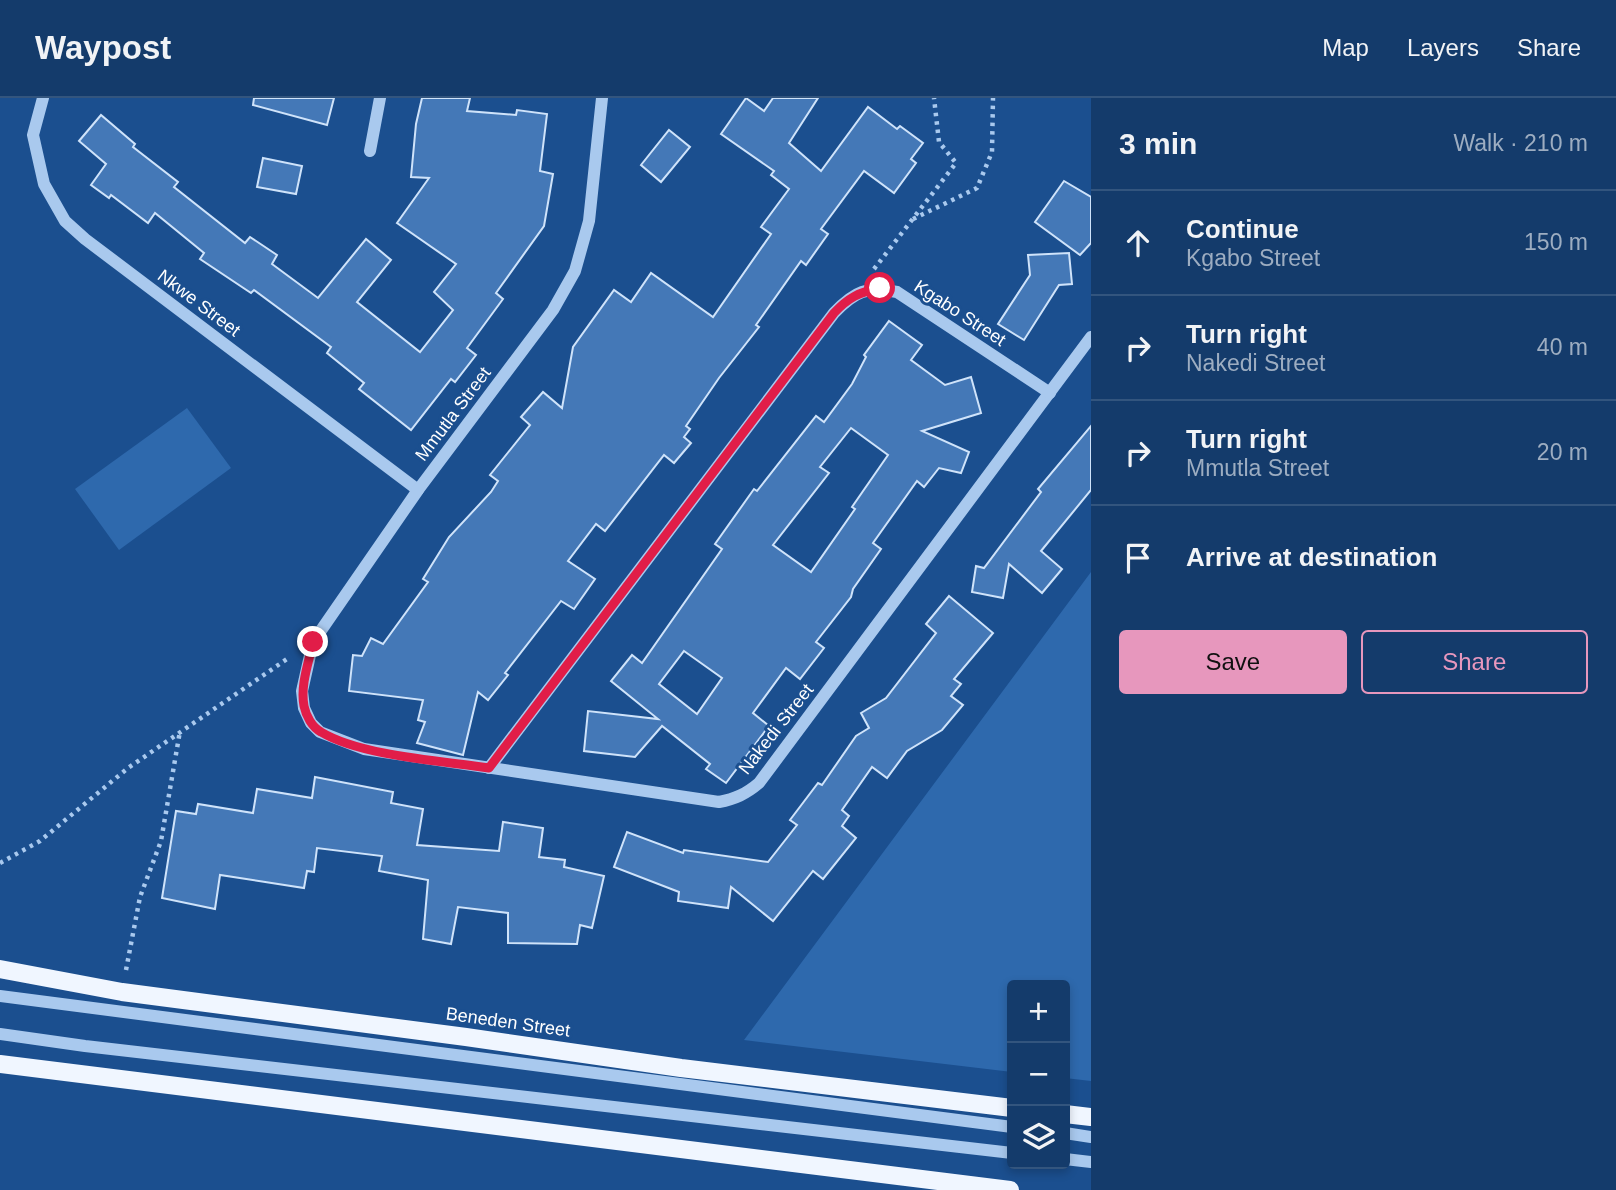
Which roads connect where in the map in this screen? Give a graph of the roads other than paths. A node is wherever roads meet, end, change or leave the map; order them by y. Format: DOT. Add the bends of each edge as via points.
graph roads {
  1 [pos="43,98"];
  2 [pos="380,98"];
  3 [pos="602,98"];
  4 [pos="370,151"];
  5 [pos="1091,337"];
  6 [pos="1050,393"];
  7 [pos="418,490"];
  8 [pos="320,732"];
  9 [pos="489,768"];
  10 [pos="0,969"];
  11 [pos="0,996"];
  12 [pos="0,1034"];
  13 [pos="0,1064"];
  14 [pos="1007,1107"];
  15 [pos="1070,1115"];
  16 [pos="1091,1117"];
  17 [pos="1007,1126"];
  18 [pos="1070,1134"];
  19 [pos="1091,1137"];
  20 [pos="1007,1152"];
  21 [pos="1070,1160"];
  22 [pos="1091,1162"];
  23 [pos="1010,1190"];
  1 -- 7 [label="street, Nkwe Street" via="33,135 44,184 65,221"];
  2 -- 4 [label="street"];
  3 -- 7 [label="street, Mmutla Street" via="589,221 575,271 553,310"];
  5 -- 6 [label="street, Nakedi Street"];
  6 -- 9 [label="street, Nakedi Street" via="748,792 719,802"];
  6 -- 9 [label="street, Kgabo Street" via="897,292 880,288 847,299"];
  7 -- 8 [label="street, Mmutla Street" via="313,642 304,708"];
  8 -- 9 [label="street, Nakedi Street" via="363,749"];
  10 -- 14 [label="main road, Beneden Street" via="122,992"];
  11 -- 17 [label="street"];
  12 -- 20 [label="street"];
  13 -- 23 [label="main road"];
  15 -- 16 [label="main road"];
  18 -- 19 [label="street"];
  21 -- 22 [label="street"];
}
